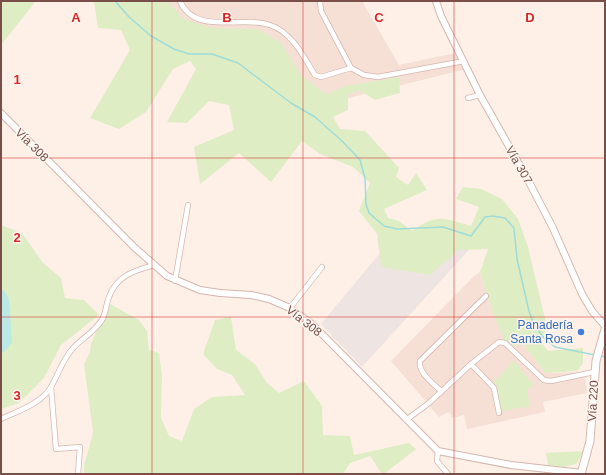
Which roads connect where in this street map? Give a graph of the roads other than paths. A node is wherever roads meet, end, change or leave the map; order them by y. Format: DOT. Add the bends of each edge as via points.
graph roads {
  1 [pos="180,1"];
  2 [pos="320,1"];
  3 [pos="436,1"];
  4 [pos="464,62"];
  5 [pos="351,68"];
  6 [pos="480,95"];
  7 [pos="468,98"];
  8 [pos="1,113"];
  9 [pos="188,205"];
  10 [pos="154,265"];
  11 [pos="322,267"];
  12 [pos="175,280"];
  13 [pos="486,296"];
  14 [pos="290,308"];
  15 [pos="605,327"];
  16 [pos="471,364"];
  17 [pos="594,372"];
  18 [pos="51,387"];
  19 [pos="441,391"];
  20 [pos="499,413"];
  21 [pos="1,420"];
  22 [pos="406,420"];
  23 [pos="438,451"];
  24 [pos="78,474"];
  25 [pos="448,474"];
  26 [pos="582,474"];
  1 -- 5 [label="street" via="184,9 199,19 210,22 250,21 271,25 293,40 315,75 321,77"];
  2 -- 5 [label="street" via="321,11"];
  3 -- 4 [label="street, Vía 307"];
  4 -- 5 [label="street" via="378,77 364,75"];
  4 -- 6 [label="street, Vía 307"];
  6 -- 7 [label="street"];
  6 -- 15 [label="street, Vía 307" via="550,222 582,294"];
  8 -- 10 [label="street, Vía 308"];
  9 -- 12 [label="street"];
  10 -- 12 [label="street, Vía 308"];
  10 -- 18 [label="street" via="121,277 109,295 103,317 93,332 74,347 58,369"];
  11 -- 14 [label="street"];
  12 -- 14 [label="street, Vía 308" via="200,290 251,295"];
  13 -- 19 [label="street" via="420,361 422,372"];
  14 -- 22 [label="street, Vía 308" via="313,325"];
  15 -- 17 [label="main road, Vía 220"];
  16 -- 17 [label="street" via="499,342 505,343 544,380 551,381"];
  16 -- 19 [label="street"];
  16 -- 20 [label="street" via="494,388"];
  17 -- 26 [label="main road, Vía 220" via="590,441"];
  18 -- 21 [label="street" via="39,401"];
  18 -- 24 [label="street" via="56,449 80,447"];
  19 -- 22 [label="street"];
  22 -- 23 [label="street, Vía 308"];
  23 -- 25 [label="street" via="437,461"];
  23 -- 26 [label="street" via="511,466"];
}
